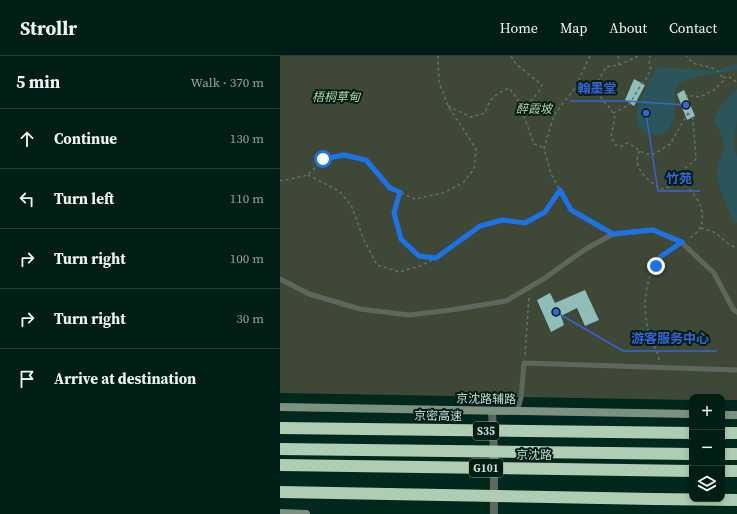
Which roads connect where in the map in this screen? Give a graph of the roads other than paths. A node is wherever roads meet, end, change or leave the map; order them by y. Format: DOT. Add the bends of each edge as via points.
graph roads {
  1 [pos="280,279"];
  2 [pos="737,312"];
  3 [pos="737,370"];
  4 [pos="280,407"];
  5 [pos="492,411"];
  6 [pos="517,411"];
  7 [pos="689,414"];
  8 [pos="725,414"];
  9 [pos="737,415"];
  10 [pos="280,428"];
  11 [pos="689,433"];
  12 [pos="725,433"];
  13 [pos="737,433"];
  14 [pos="280,449"];
  15 [pos="494,452"];
  16 [pos="689,454"];
  17 [pos="725,454"];
  18 [pos="737,454"];
  19 [pos="280,464"];
  20 [pos="494,468"];
  21 [pos="689,471"];
  22 [pos="725,471"];
  23 [pos="737,471"];
  24 [pos="280,492"];
  25 [pos="737,500"];
  26 [pos="280,513"];
  27 [pos="306,514"];
  28 [pos="494,514"];
  1 -- 2 [label="lane" via="309,294 360,309 409,315 451,310 506,301 613,234 653,230 682,242 714,273"];
  3 -- 6 [label="lane" via="524,363 521,398"];
  4 -- 5 [label="street, 京沈路辅路"];
  5 -- 6 [label="street, 京沈路辅路"];
  5 -- 15 [label="street"];
  6 -- 7 [label="street, 京沈路辅路"];
  8 -- 9 [label="street"];
  10 -- 11 [label="highway, 京密高速 / S35, bridge"];
  12 -- 13 [label="highway"];
  14 -- 15 [label="highway, 京沈路 / G101"];
  15 -- 16 [label="highway, 京沈路 / G101"];
  15 -- 20 [label="street"];
  17 -- 18 [label="highway"];
  19 -- 20 [label="highway, 京沈路 / G101"];
  20 -- 21 [label="highway, 京沈路 / G101"];
  20 -- 28 [label="street"];
  22 -- 23 [label="highway"];
  24 -- 25 [label="highway, bridge"];
  26 -- 27 [label="street"];
}
